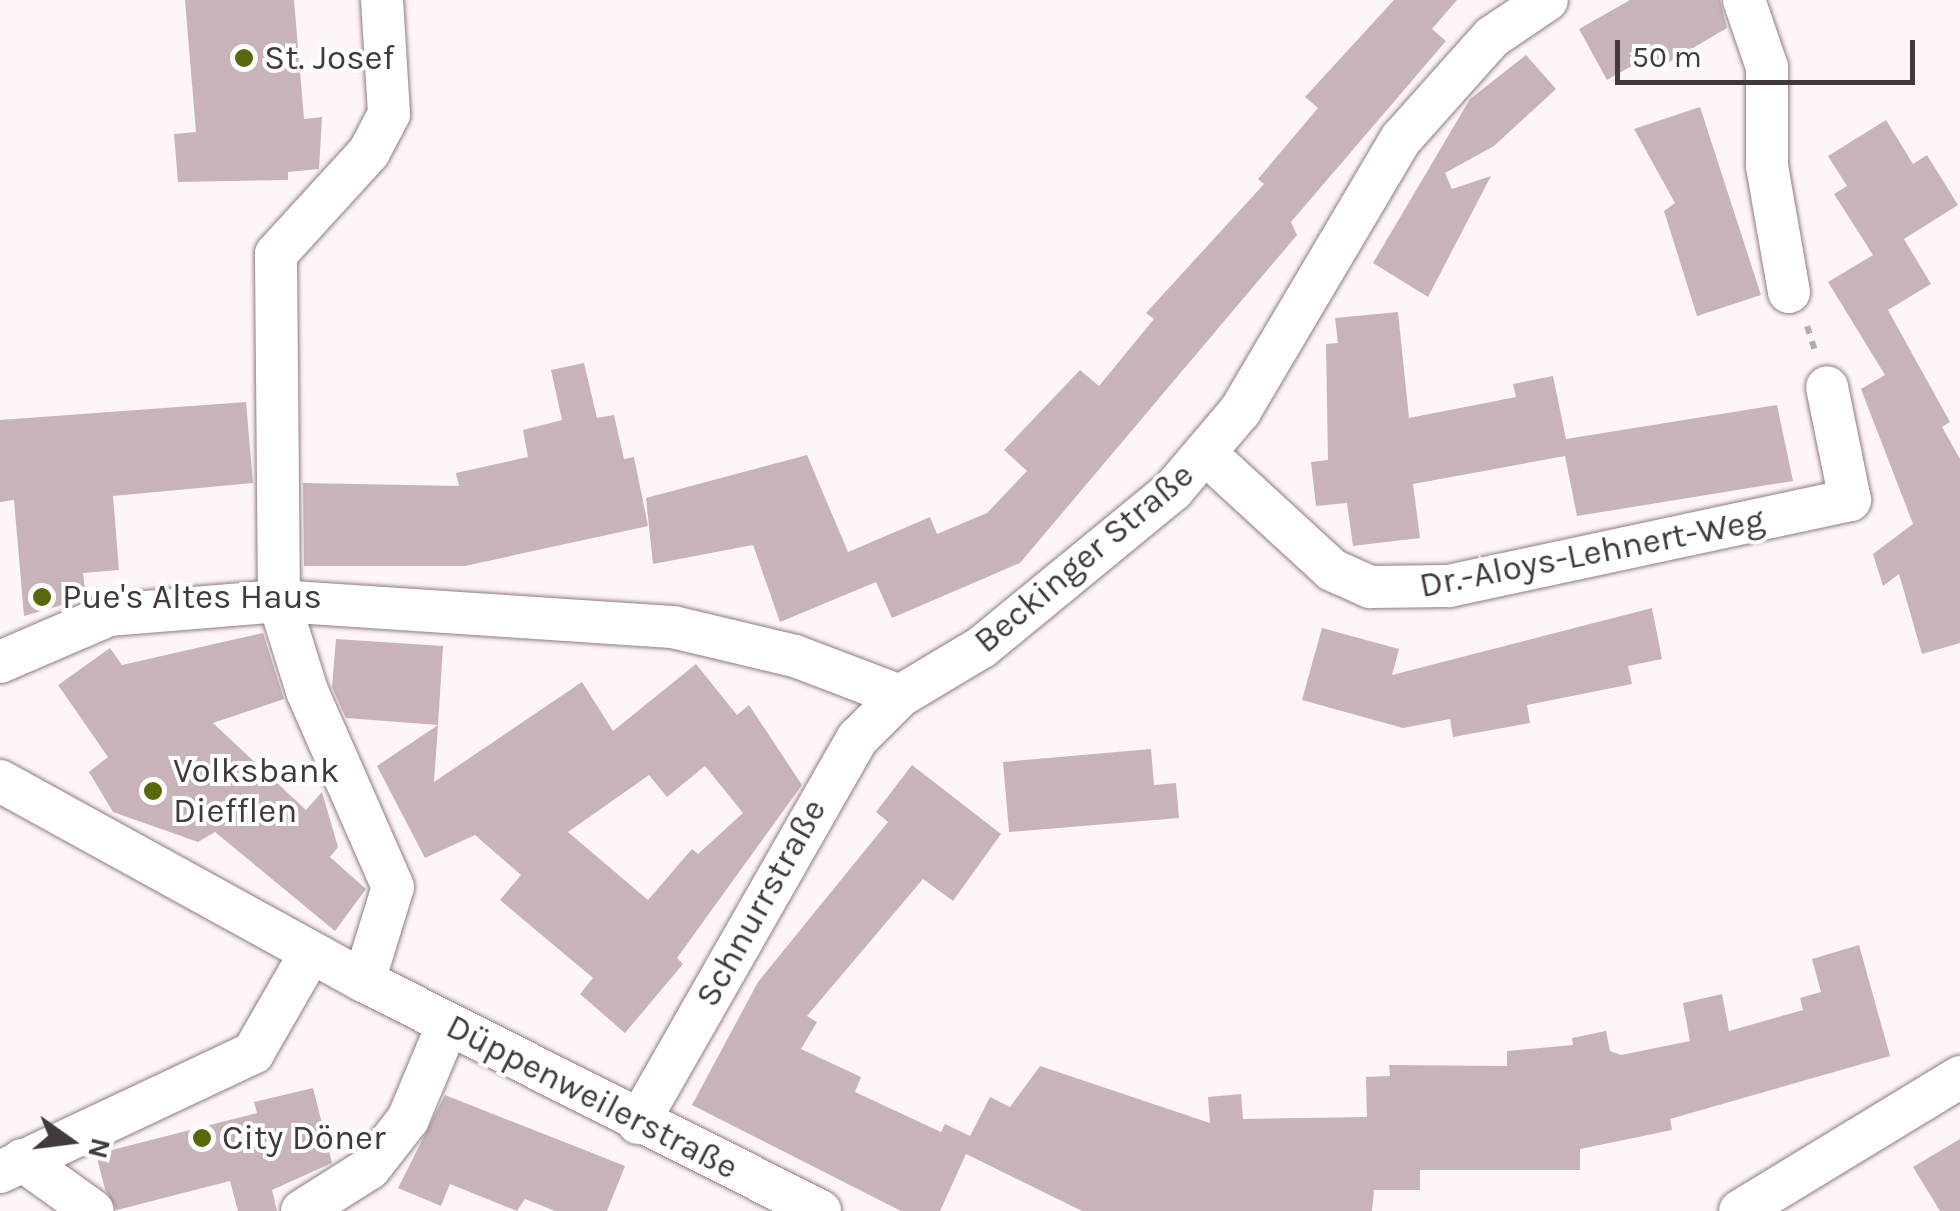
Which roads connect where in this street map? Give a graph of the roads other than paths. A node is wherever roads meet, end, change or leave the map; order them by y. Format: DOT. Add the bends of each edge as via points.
graph roads {
  1 [pos="382,0"];
  2 [pos="1546,0"];
  3 [pos="1744,0"];
  4 [pos="1790,292"];
  5 [pos="1827,387"];
  6 [pos="1206,454"];
  7 [pos="279,601"];
  8 [pos="0,662"];
  9 [pos="900,696"];
  10 [pos="0,781"];
  11 [pos="311,952"];
  12 [pos="364,982"];
  13 [pos="448,1024"];
  14 [pos="1960,1077"];
  15 [pos="638,1123"];
  16 [pos="11,1166"];
  17 [pos="93,1211"];
  18 [pos="302,1211"];
  19 [pos="820,1211"];
  20 [pos="1740,1211"];
  1 -- 7 [label="street" via="389,114 369,152 276,254"];
  2 -- 6 [label="street, Beckinger Straße" via="1492,37 1400,138"];
  3 -- 4 [label="street" via="1767,67 1766,152"];
  5 -- 6 [label="street, Dr.-Aloys-Lehnert-Weg" via="1850,500 1399,590 1332,570"];
  6 -- 9 [label="street, Beckinger Straße" via="1051,594"];
  7 -- 8 [label="street" via="109,615"];
  7 -- 9 [label="street" via="673,627 795,656"];
  7 -- 12 [label="street" via="332,752 387,856 392,914"];
  9 -- 15 [label="street, Schnurrstraße" via="858,738 809,814"];
  10 -- 11 [label="street, Düppenweilerstraße"];
  11 -- 12 [label="street, Düppenweilerstraße"];
  11 -- 16 [label="street" via="253,1054"];
  12 -- 13 [label="street, Düppenweilerstraße"];
  13 -- 15 [label="street, Düppenweilerstraße"];
  13 -- 18 [label="street" via="408,1120 370,1168"];
  14 -- 20 [label="street"];
  15 -- 19 [label="street, Düppenweilerstraße"];
  16 -- 17 [label="street"];
}
